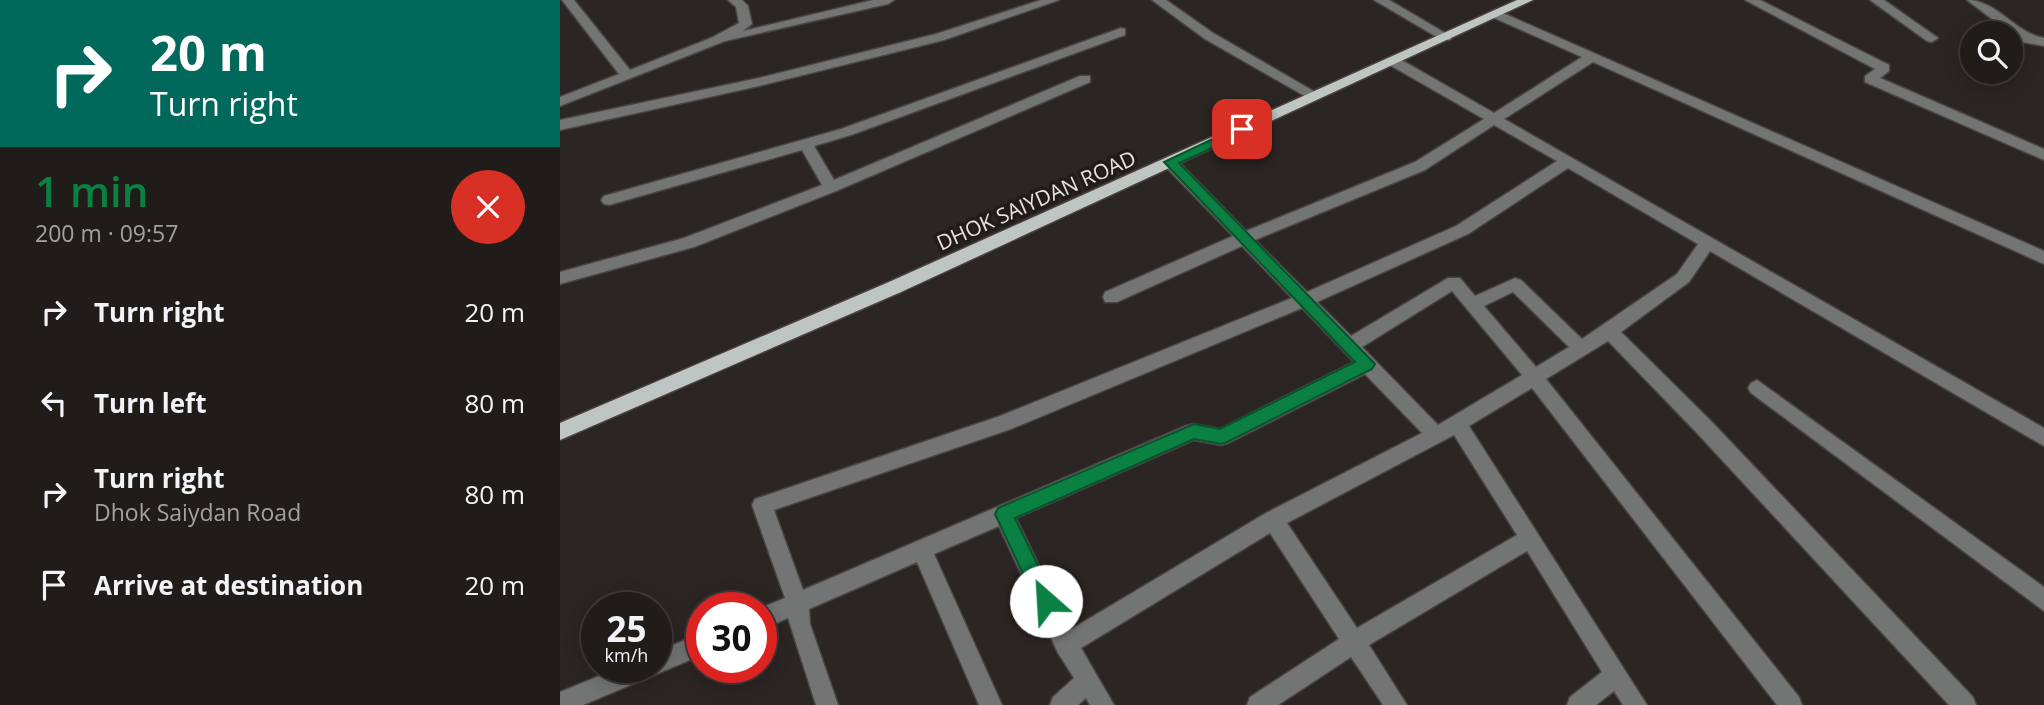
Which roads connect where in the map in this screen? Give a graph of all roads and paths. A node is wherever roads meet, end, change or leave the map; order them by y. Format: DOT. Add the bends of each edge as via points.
graph roads {
  1 [pos="568,0"];
  2 [pos="734,0"];
  3 [pos="888,0"];
  4 [pos="1053,0"];
  5 [pos="1158,0"];
  6 [pos="1380,0"];
  7 [pos="1527,0"];
  8 [pos="1751,0"];
  9 [pos="1876,0"];
  10 [pos="1973,0"];
  11 [pos="1496,14"];
  12 [pos="1122,32"];
  13 [pos="1446,37"];
  14 [pos="1932,38"];
  15 [pos="716,41"];
  16 [pos="2044,42"];
  17 [pos="1592,57"];
  18 [pos="1393,61"];
  19 [pos="628,76"];
  20 [pos="1085,79"];
  21 [pos="1315,96"];
  22 [pos="560,102"];
  23 [pos="1496,120"];
  24 [pos="560,125"];
  25 [pos="806,144"];
  26 [pos="2044,155"];
  27 [pos="1568,161"];
  28 [pos="1170,162"];
  29 [pos="831,187"];
  30 [pos="609,200"];
  31 [pos="1244,238"];
  32 [pos="1708,242"];
  33 [pos="2044,258"];
  34 [pos="560,278"];
  35 [pos="1111,297"];
  36 [pos="1304,300"];
  37 [pos="1473,304"];
  38 [pos="1609,331"];
  39 [pos="1349,346"];
  40 [pos="1581,348"];
  41 [pos="1367,364"];
  42 [pos="1534,377"];
  43 [pos="1757,388"];
  44 [pos="1457,424"];
  45 [pos="560,432"];
  46 [pos="1436,435"];
  47 [pos="2044,438"];
  48 [pos="1004,514"];
  49 [pos="1273,520"];
  50 [pos="1529,539"];
  51 [pos="922,550"];
  52 [pos="2044,600"];
  53 [pos="798,604"];
  54 [pos="777,613"];
  55 [pos="1354,642"];
  56 [pos="1066,645"];
  57 [pos="1616,675"];
  58 [pos="1088,681"];
  59 [pos="607,683"];
  60 [pos="560,702"];
  61 [pos="1263,704"];
  62 [pos="827,705"];
  63 [pos="991,705"];
  64 [pos="1061,705"];
  65 [pos="1103,705"];
  66 [pos="1396,705"];
  67 [pos="1578,705"];
  68 [pos="1636,705"];
  69 [pos="1791,705"];
  70 [pos="1965,705"];
  1 -- 19 [label="street"];
  2 -- 15 [label="street" via="742,6 746,24"];
  3 -- 15 [label="street"];
  4 -- 24 [label="street" via="940,37"];
  5 -- 21 [label="street" via="1209,36"];
  6 -- 13 [label="street"];
  7 -- 11 [label="main road, DHOK SAIYDAN ROAD"];
  8 -- 26 [label="street" via="1884,68 1870,79"];
  9 -- 14 [label="street"];
  10 -- 16 [label="street" via="2027,39"];
  11 -- 13 [label="main road, DHOK SAIYDAN ROAD"];
  11 -- 17 [label="street"];
  12 -- 25 [label="street"];
  13 -- 18 [label="main road, DHOK SAIYDAN ROAD"];
  15 -- 19 [label="street"];
  17 -- 23 [label="street"];
  17 -- 33 [label="street"];
  18 -- 21 [label="main road, DHOK SAIYDAN ROAD"];
  18 -- 23 [label="street"];
  19 -- 22 [label="street"];
  20 -- 29 [label="street"];
  21 -- 28 [label="main road, DHOK SAIYDAN ROAD"];
  23 -- 27 [label="street"];
  23 -- 31 [label="street" via="1420,166"];
  25 -- 29 [label="street"];
  25 -- 30 [label="street"];
  27 -- 32 [label="street"];
  27 -- 36 [label="street" via="1462,230"];
  28 -- 31 [label="street"];
  28 -- 45 [label="main road, DHOK SAIYDAN ROAD"];
  29 -- 34 [label="street" via="688,243"];
  31 -- 35 [label="street"];
  31 -- 36 [label="street"];
  32 -- 38 [label="street" via="1683,278"];
  32 -- 47 [label="street"];
  36 -- 39 [label="street"];
  36 -- 53 [label="street" via="1004,423 762,505"];
  37 -- 39 [label="street" via="1454,282"];
  37 -- 40 [label="street" via="1514,284"];
  37 -- 42 [label="street"];
  38 -- 40 [label="street"];
  38 -- 70 [label="street"];
  39 -- 41 [label="street"];
  40 -- 42 [label="street"];
  41 -- 46 [label="street"];
  41 -- 48 [label="street" via="1221,437 1194,432"];
  42 -- 44 [label="street"];
  42 -- 69 [label="street"];
  43 -- 52 [label="street"];
  44 -- 46 [label="street"];
  44 -- 50 [label="street"];
  46 -- 49 [label="street"];
  48 -- 51 [label="street"];
  48 -- 56 [label="street"];
  49 -- 55 [label="street"];
  49 -- 56 [label="street"];
  50 -- 55 [label="street"];
  50 -- 57 [label="street"];
  51 -- 53 [label="street"];
  51 -- 63 [label="street"];
  53 -- 54 [label="street"];
  53 -- 62 [label="street" via="799,624"];
  55 -- 61 [label="street"];
  55 -- 66 [label="street"];
  56 -- 58 [label="street"];
  57 -- 67 [label="street"];
  57 -- 68 [label="street"];
  58 -- 64 [label="street"];
  58 -- 65 [label="street"];
  59 -- 60 [label="street"];
}
